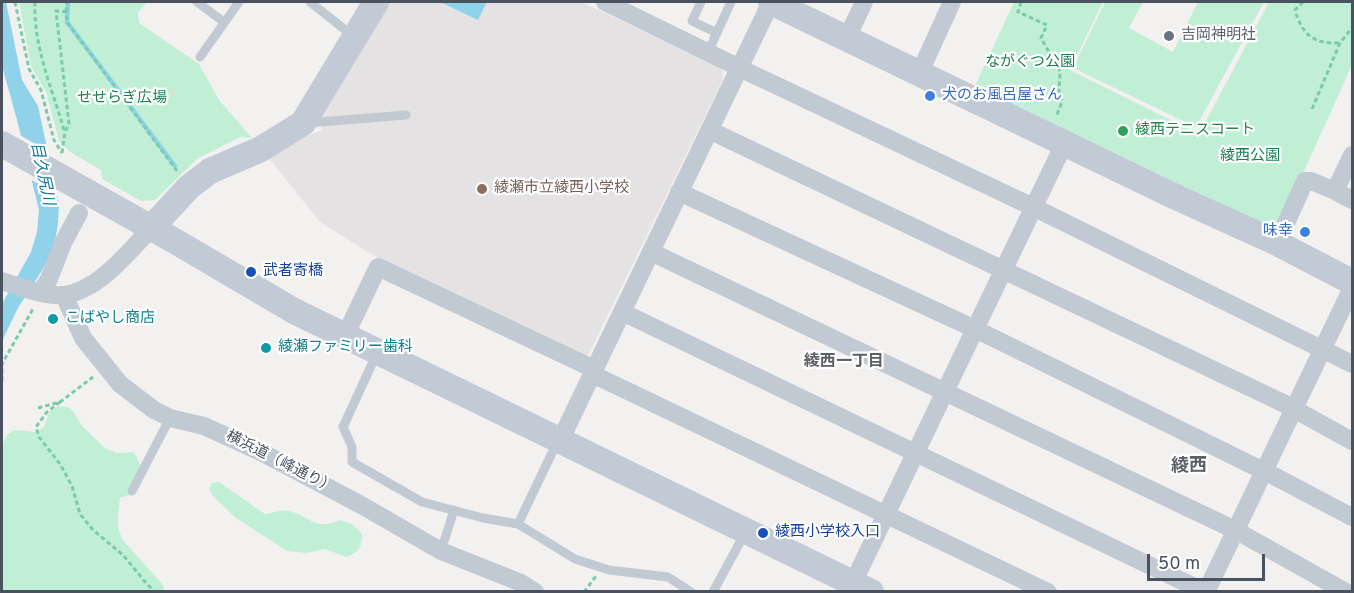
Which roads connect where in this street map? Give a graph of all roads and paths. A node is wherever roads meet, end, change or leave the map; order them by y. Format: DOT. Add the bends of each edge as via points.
graph roads {
  1 [pos="15,2"];
  2 [pos="35,2"];
  3 [pos="67,2"];
  4 [pos="197,2"];
  5 [pos="238,2"];
  6 [pos="310,2"];
  7 [pos="376,2"];
  8 [pos="605,2"];
  9 [pos="701,2"];
  10 [pos="730,2"];
  11 [pos="771,2"];
  12 [pos="864,2"];
  13 [pos="952,2"];
  14 [pos="1021,2"];
  15 [pos="1303,2"];
  16 [pos="66,12"];
  17 [pos="224,22"];
  18 [pos="1353,28"];
  19 [pos="717,33"];
  20 [pos="355,37"];
  21 [pos="847,38"];
  22 [pos="1340,43"];
  23 [pos="708,52"];
  24 [pos="200,57"];
  25 [pos="739,68"];
  26 [pos="920,72"];
  27 [pos="1312,109"];
  28 [pos="406,115"];
  29 [pos="303,123"];
  30 [pos="710,130"];
  31 [pos="65,132"];
  32 [pos="1059,132"];
  33 [pos="2,144"];
  34 [pos="62,153"];
  35 [pos="1353,155"];
  36 [pos="70,158"];
  37 [pos="174,167"];
  38 [pos="1335,191"];
  39 [pos="679,192"];
  40 [pos="1353,200"];
  41 [pos="80,202"];
  42 [pos="1033,207"];
  43 [pos="151,228"];
  44 [pos="1277,243"];
  45 [pos="651,252"];
  46 [pos="1004,269"];
  47 [pos="4,282"];
  48 [pos="1353,282"];
  49 [pos="1353,288"];
  50 [pos="64,295"];
  51 [pos="37,296"];
  52 [pos="622,312"];
  53 [pos="975,329"];
  54 [pos="345,336"];
  55 [pos="1323,350"];
  56 [pos="377,352"];
  57 [pos="1353,364"];
  58 [pos="106,366"];
  59 [pos="593,372"];
  60 [pos="2,381"];
  61 [pos="945,391"];
  62 [pos="60,402"];
  63 [pos="38,408"];
  64 [pos="1294,409"];
  65 [pos="170,418"];
  66 [pos="1353,441"];
  67 [pos="556,447"];
  68 [pos="914,453"];
  69 [pos="1264,471"];
  70 [pos="132,491"];
  71 [pos="454,510"];
  72 [pos="885,514"];
  73 [pos="1353,517"];
  74 [pos="518,524"];
  75 [pos="1236,530"];
  76 [pos="746,531"];
  77 [pos="441,551"];
  78 [pos="602,569"];
  79 [pos="862,587"];
  80 [pos="155,591"];
  81 [pos="535,591"];
  82 [pos="584,591"];
  83 [pos="691,591"];
  84 [pos="713,591"];
  85 [pos="1048,591"];
  86 [pos="1206,591"];
  87 [pos="1346,591"];
  1 -- 34 [label="path" via="29,69 41,90 54,140"];
  2 -- 31 [label="path" via="44,69"];
  3 -- 16 [label="path"];
  4 -- 17 [label="lane"];
  5 -- 17 [label="lane"];
  6 -- 20 [label="lane"];
  7 -- 20 [label="street"];
  8 -- 23 [label="street"];
  9 -- 19 [label="lane" via="692,21"];
  10 -- 19 [label="lane"];
  11 -- 21 [label="street"];
  11 -- 25 [label="street"];
  12 -- 21 [label="street"];
  13 -- 26 [label="street"];
  14 -- 32 [label="path" via="1018,12 1047,25 1041,38 1060,71"];
  15 -- 22 [label="path" via="1294,10 1299,26 1313,38"];
  16 -- 31 [label="path" via="56,11 69,124"];
  16 -- 37 [label="path" via="67,22"];
  17 -- 24 [label="lane"];
  18 -- 22 [label="path"];
  19 -- 23 [label="lane"];
  20 -- 29 [label="street"];
  21 -- 26 [label="street"];
  22 -- 27 [label="path"];
  23 -- 25 [label="street"];
  25 -- 30 [label="street"];
  25 -- 42 [label="street"];
  26 -- 32 [label="street"];
  28 -- 29 [label="lane"];
  29 -- 43 [label="street" via="261,149 210,171 189,187"];
  30 -- 39 [label="street"];
  30 -- 46 [label="street"];
  31 -- 34 [label="path"];
  32 -- 42 [label="street"];
  32 -- 44 [label="street"];
  33 -- 41 [label="street"];
  34 -- 36 [label="path"];
  35 -- 38 [label="street"];
  38 -- 40 [label="street"];
  38 -- 44 [label="street" via="1305,181"];
  39 -- 45 [label="street"];
  39 -- 53 [label="street"];
  41 -- 43 [label="street"];
  41 -- 51 [label="street" via="49,279"];
  42 -- 46 [label="street"];
  42 -- 55 [label="street"];
  43 -- 50 [label="street" via="101,278"];
  43 -- 54 [label="street"];
  44 -- 48 [label="street"];
  45 -- 52 [label="street"];
  45 -- 61 [label="street"];
  46 -- 53 [label="street"];
  46 -- 64 [label="street"];
  47 -- 51 [label="street"];
  49 -- 55 [label="street"];
  50 -- 51 [label="street"];
  50 -- 58 [label="street, 横浜道（峰通り）" via="83,338"];
  51 -- 60 [label="path" via="2,364"];
  52 -- 59 [label="street"];
  52 -- 68 [label="street"];
  53 -- 61 [label="street"];
  53 -- 69 [label="street"];
  54 -- 56 [label="street"];
  54 -- 59 [label="street" via="378,267"];
  55 -- 57 [label="street"];
  55 -- 64 [label="street"];
  56 -- 67 [label="street"];
  56 -- 71 [label="lane" via="343,427 352,447 352,462 422,502"];
  58 -- 62 [label="path"];
  58 -- 65 [label="street, 横浜道（峰通り）" via="120,384"];
  59 -- 67 [label="street"];
  59 -- 72 [label="street"];
  61 -- 68 [label="street"];
  61 -- 75 [label="street"];
  62 -- 63 [label="path"];
  62 -- 80 [label="path" via="36,427 39,437 72,486 80,514"];
  64 -- 66 [label="street"];
  64 -- 69 [label="street"];
  65 -- 70 [label="lane"];
  65 -- 77 [label="street, 横浜道（峰通り）" via="204,426 261,452"];
  67 -- 74 [label="lane"];
  67 -- 76 [label="street"];
  68 -- 72 [label="street"];
  68 -- 86 [label="street"];
  69 -- 73 [label="street"];
  69 -- 75 [label="street"];
  71 -- 74 [label="lane"];
  71 -- 77 [label="lane"];
  72 -- 79 [label="street"];
  72 -- 85 [label="street"];
  74 -- 78 [label="lane" via="575,559"];
  75 -- 86 [label="street"];
  75 -- 87 [label="street"];
  76 -- 79 [label="street"];
  76 -- 84 [label="lane"];
  77 -- 81 [label="street, 横浜道（峰通り）"];
  78 -- 82 [label="path"];
  78 -- 83 [label="lane" via="668,577"];
}
